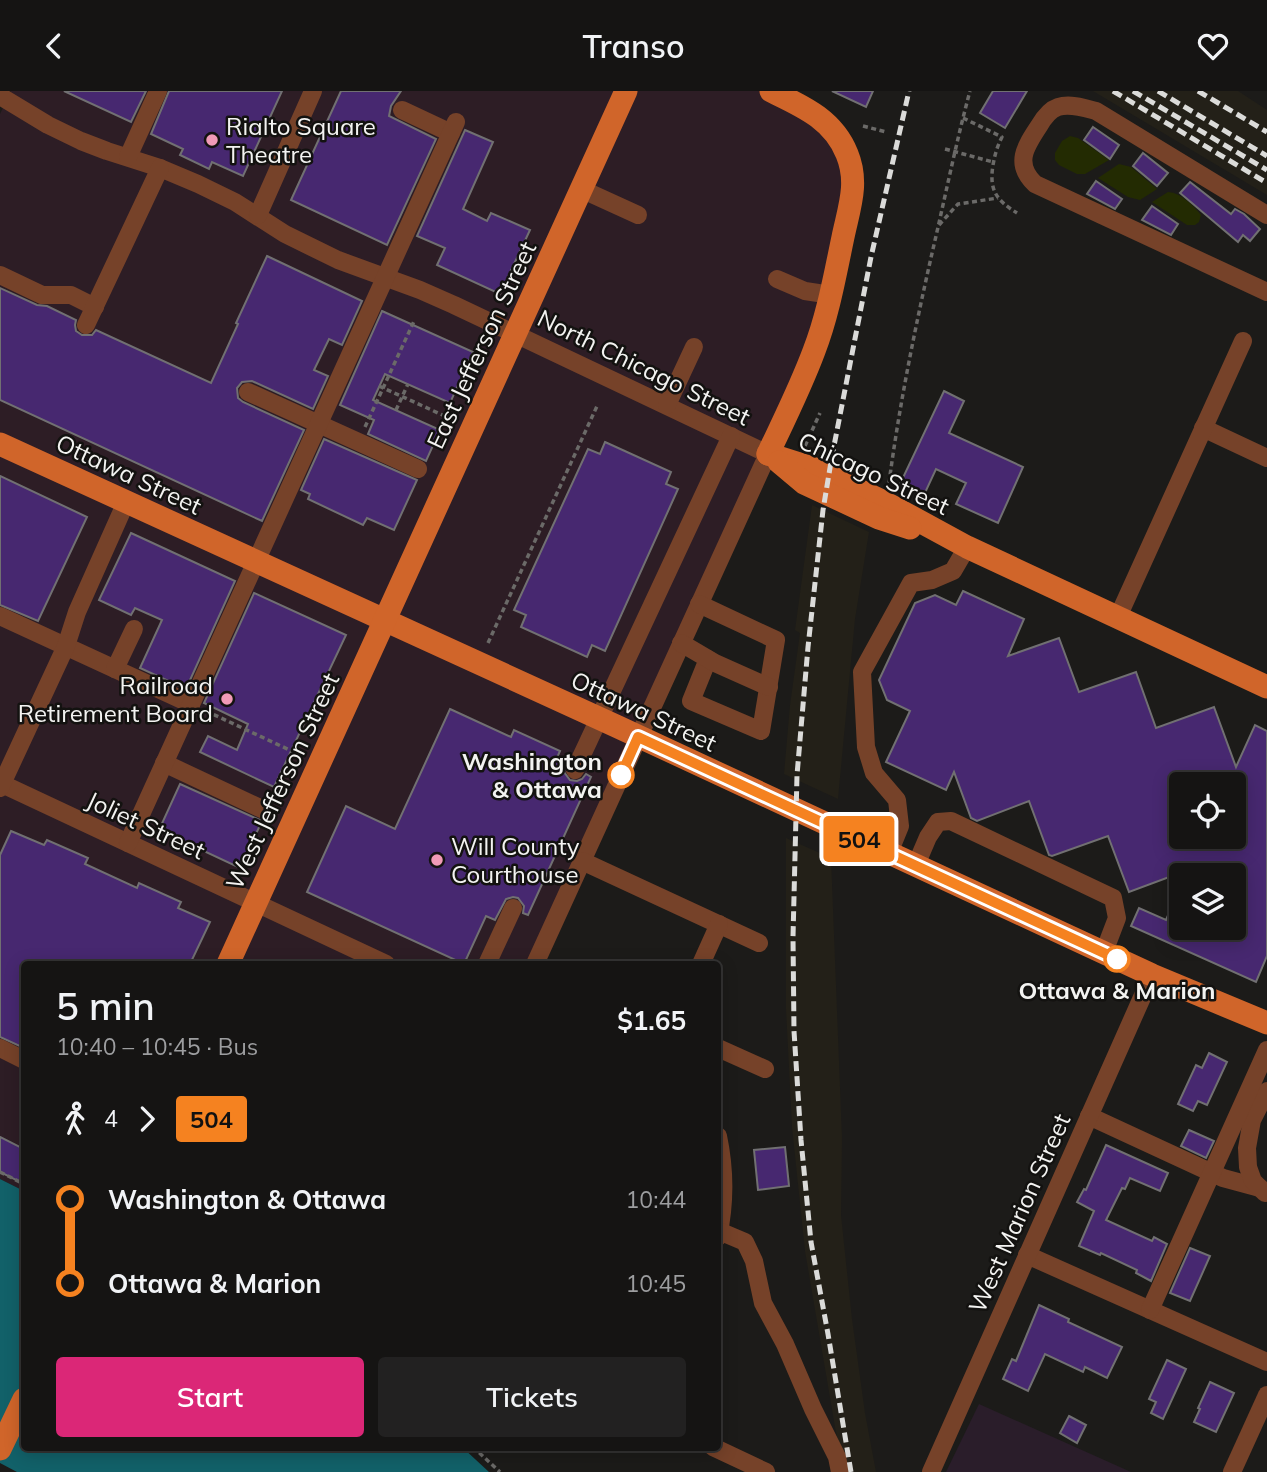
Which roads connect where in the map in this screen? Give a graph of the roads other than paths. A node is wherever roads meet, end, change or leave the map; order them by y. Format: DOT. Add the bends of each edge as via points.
graph roads {
  1 [pos="158,91"];
  2 [pos="313,91"];
  3 [pos="626,91"];
  4 [pos="771,91"];
  5 [pos="3,98"];
  6 [pos="402,110"];
  7 [pos="128,157"];
  8 [pos="160,168"];
  9 [pos="582,189"];
  10 [pos="258,215"];
  11 [pos="638,215"];
  12 [pos="1267,215"];
  13 [pos="0,275"];
  14 [pos="385,278"];
  15 [pos="777,279"];
  16 [pos="1267,292"];
  17 [pos="831,295"];
  18 [pos="96,305"];
  19 [pos="86,325"];
  20 [pos="516,333"];
  21 [pos="1243,341"];
  22 [pos="694,347"];
  23 [pos="248,392"];
  24 [pos="667,405"];
  25 [pos="319,424"];
  26 [pos="1203,428"];
  27 [pos="731,436"];
  28 [pos="0,444"];
  29 [pos="768,454"];
  30 [pos="1267,458"];
  31 [pos="418,468"];
  32 [pos="126,502"];
  33 [pos="967,547"];
  34 [pos="256,562"];
  35 [pos="699,604"];
  36 [pos="0,616"];
  37 [pos="1118,617"];
  38 [pos="384,621"];
  39 [pos="134,629"];
  40 [pos="681,643"];
  41 [pos="66,646"];
  42 [pos="708,659"];
  43 [pos="116,669"];
  44 [pos="769,687"];
  45 [pos="1267,687"];
  46 [pos="191,704"];
  47 [pos="599,719"];
  48 [pos="638,737"];
  49 [pos="164,763"];
  50 [pos="575,770"];
  51 [pos="1,785"];
  52 [pos="262,809"];
  53 [pos="128,843"];
  54 [pos="889,853"];
  55 [pos="582,861"];
  56 [pos="916,865"];
  57 [pos="255,903"];
  58 [pos="513,908"];
  59 [pos="719,924"];
  60 [pos="759,943"];
  61 [pos="1104,952"];
  62 [pos="229,961"];
  63 [pos="380,961"];
  64 [pos="489,961"];
  65 [pos="536,961"];
  66 [pos="702,961"];
  67 [pos="1152,975"];
  68 [pos="1267,1023"];
  69 [pos="0,1048"];
  70 [pos="721,1049"];
  71 [pos="1267,1050"];
  72 [pos="21,1058"];
  73 [pos="765,1069"];
  74 [pos="1267,1091"];
  75 [pos="1089,1116"];
  76 [pos="721,1150"];
  77 [pos="1210,1173"];
  78 [pos="1264,1192"];
  79 [pos="721,1218"];
  80 [pos="721,1235"];
  81 [pos="1027,1255"];
  82 [pos="1150,1310"];
  83 [pos="1267,1362"];
  84 [pos="1267,1395"];
  85 [pos="21,1405"];
  86 [pos="0,1449"];
  87 [pos="721,1451"];
  88 [pos="766,1472"];
  89 [pos="840,1472"];
  90 [pos="931,1472"];
  91 [pos="1232,1472"];
  1 -- 7 [label="street"];
  2 -- 10 [label="street"];
  3 -- 9 [label="main road, East Jefferson Street"];
  4 -- 17 [label="main road" via="822,118 847,154 854,180"];
  5 -- 7 [label="street, North Chicago Street" via="48,125"];
  6 -- 14 [label="street" via="454,128"];
  7 -- 8 [label="street, North Chicago Street"];
  8 -- 10 [label="street, North Chicago Street"];
  8 -- 18 [label="street"];
  9 -- 11 [label="street"];
  9 -- 20 [label="main road, East Jefferson Street"];
  10 -- 14 [label="street, North Chicago Street" via="306,245"];
  12 -- 16 [label="street" via="1096,111 1059,107 1049,112 1025,149 1024,166 1035,184"];
  13 -- 18 [label="street" via="42,295 71,295"];
  14 -- 20 [label="street, North Chicago Street"];
  14 -- 25 [label="street"];
  15 -- 17 [label="street" via="805,291"];
  17 -- 29 [label="main road" via="815,350"];
  18 -- 19 [label="street"];
  20 -- 24 [label="street, North Chicago Street"];
  20 -- 38 [label="main road, East Jefferson Street"];
  21 -- 26 [label="street"];
  22 -- 24 [label="street"];
  23 -- 25 [label="street"];
  24 -- 27 [label="street, North Chicago Street"];
  25 -- 31 [label="street"];
  25 -- 34 [label="street"];
  26 -- 30 [label="street"];
  26 -- 37 [label="street"];
  27 -- 29 [label="street, North Chicago Street"];
  27 -- 47 [label="street"];
  28 -- 32 [label="main road, Ottawa Street"];
  29 -- 33 [label="main road, Chicago Street" via="804,483 866,512"];
  29 -- 35 [label="street"];
  32 -- 34 [label="main road, Ottawa Street"];
  32 -- 41 [label="street"];
  33 -- 37 [label="main road, Chicago Street"];
  33 -- 54 [label="street" via="953,571 911,583 862,672 866,747 874,773 897,800 900,826"];
  34 -- 38 [label="main road, Ottawa Street"];
  34 -- 46 [label="street"];
  35 -- 40 [label="street"];
  35 -- 44 [label="street" via="776,640"];
  36 -- 41 [label="street"];
  37 -- 45 [label="main road, Chicago Street"];
  38 -- 47 [label="main road, Ottawa Street"];
  38 -- 57 [label="main road, West Jefferson Street"];
  39 -- 43 [label="street"];
  40 -- 42 [label="street"];
  40 -- 48 [label="street"];
  41 -- 43 [label="street"];
  41 -- 51 [label="street"];
  42 -- 44 [label="street"];
  42 -- 44 [label="street" via="691,701 761,731"];
  43 -- 46 [label="street"];
  46 -- 49 [label="street"];
  47 -- 48 [label="main road, Ottawa Street"];
  47 -- 50 [label="street"];
  48 -- 54 [label="main road, Ottawa Street"];
  48 -- 55 [label="street"];
  49 -- 52 [label="street"];
  49 -- 53 [label="street"];
  51 -- 53 [label="street, Joliet Street"];
  53 -- 57 [label="street, Joliet Street"];
  54 -- 56 [label="main road, Ottawa Street"];
  55 -- 59 [label="street"];
  55 -- 65 [label="street"];
  56 -- 61 [label="main road, Ottawa Street"];
  56 -- 61 [label="street" via="938,822 951,821 1113,898 1117,918"];
  57 -- 62 [label="main road, West Jefferson Street"];
  57 -- 63 [label="street, Joliet Street"];
  58 -- 64 [label="street"];
  59 -- 60 [label="street"];
  59 -- 66 [label="street"];
  61 -- 67 [label="main road, Ottawa Street"];
  67 -- 68 [label="main road, Ottawa Street"];
  67 -- 75 [label="street, West Marion Street"];
  69 -- 72 [label="street"];
  70 -- 73 [label="street"];
  71 -- 77 [label="street"];
  74 -- 78 [label="street" via="1252,1120 1247,1149 1253,1181"];
  75 -- 77 [label="street"];
  75 -- 81 [label="street, West Marion Street"];
  76 -- 79 [label="street"];
  77 -- 78 [label="street"];
  77 -- 82 [label="street"];
  80 -- 89 [label="street" via="745,1242 763,1303"];
  81 -- 82 [label="street"];
  81 -- 90 [label="street, West Marion Street"];
  82 -- 83 [label="street"];
  84 -- 91 [label="street"];
  85 -- 86 [label="main road"];
  87 -- 88 [label="street"];
}
